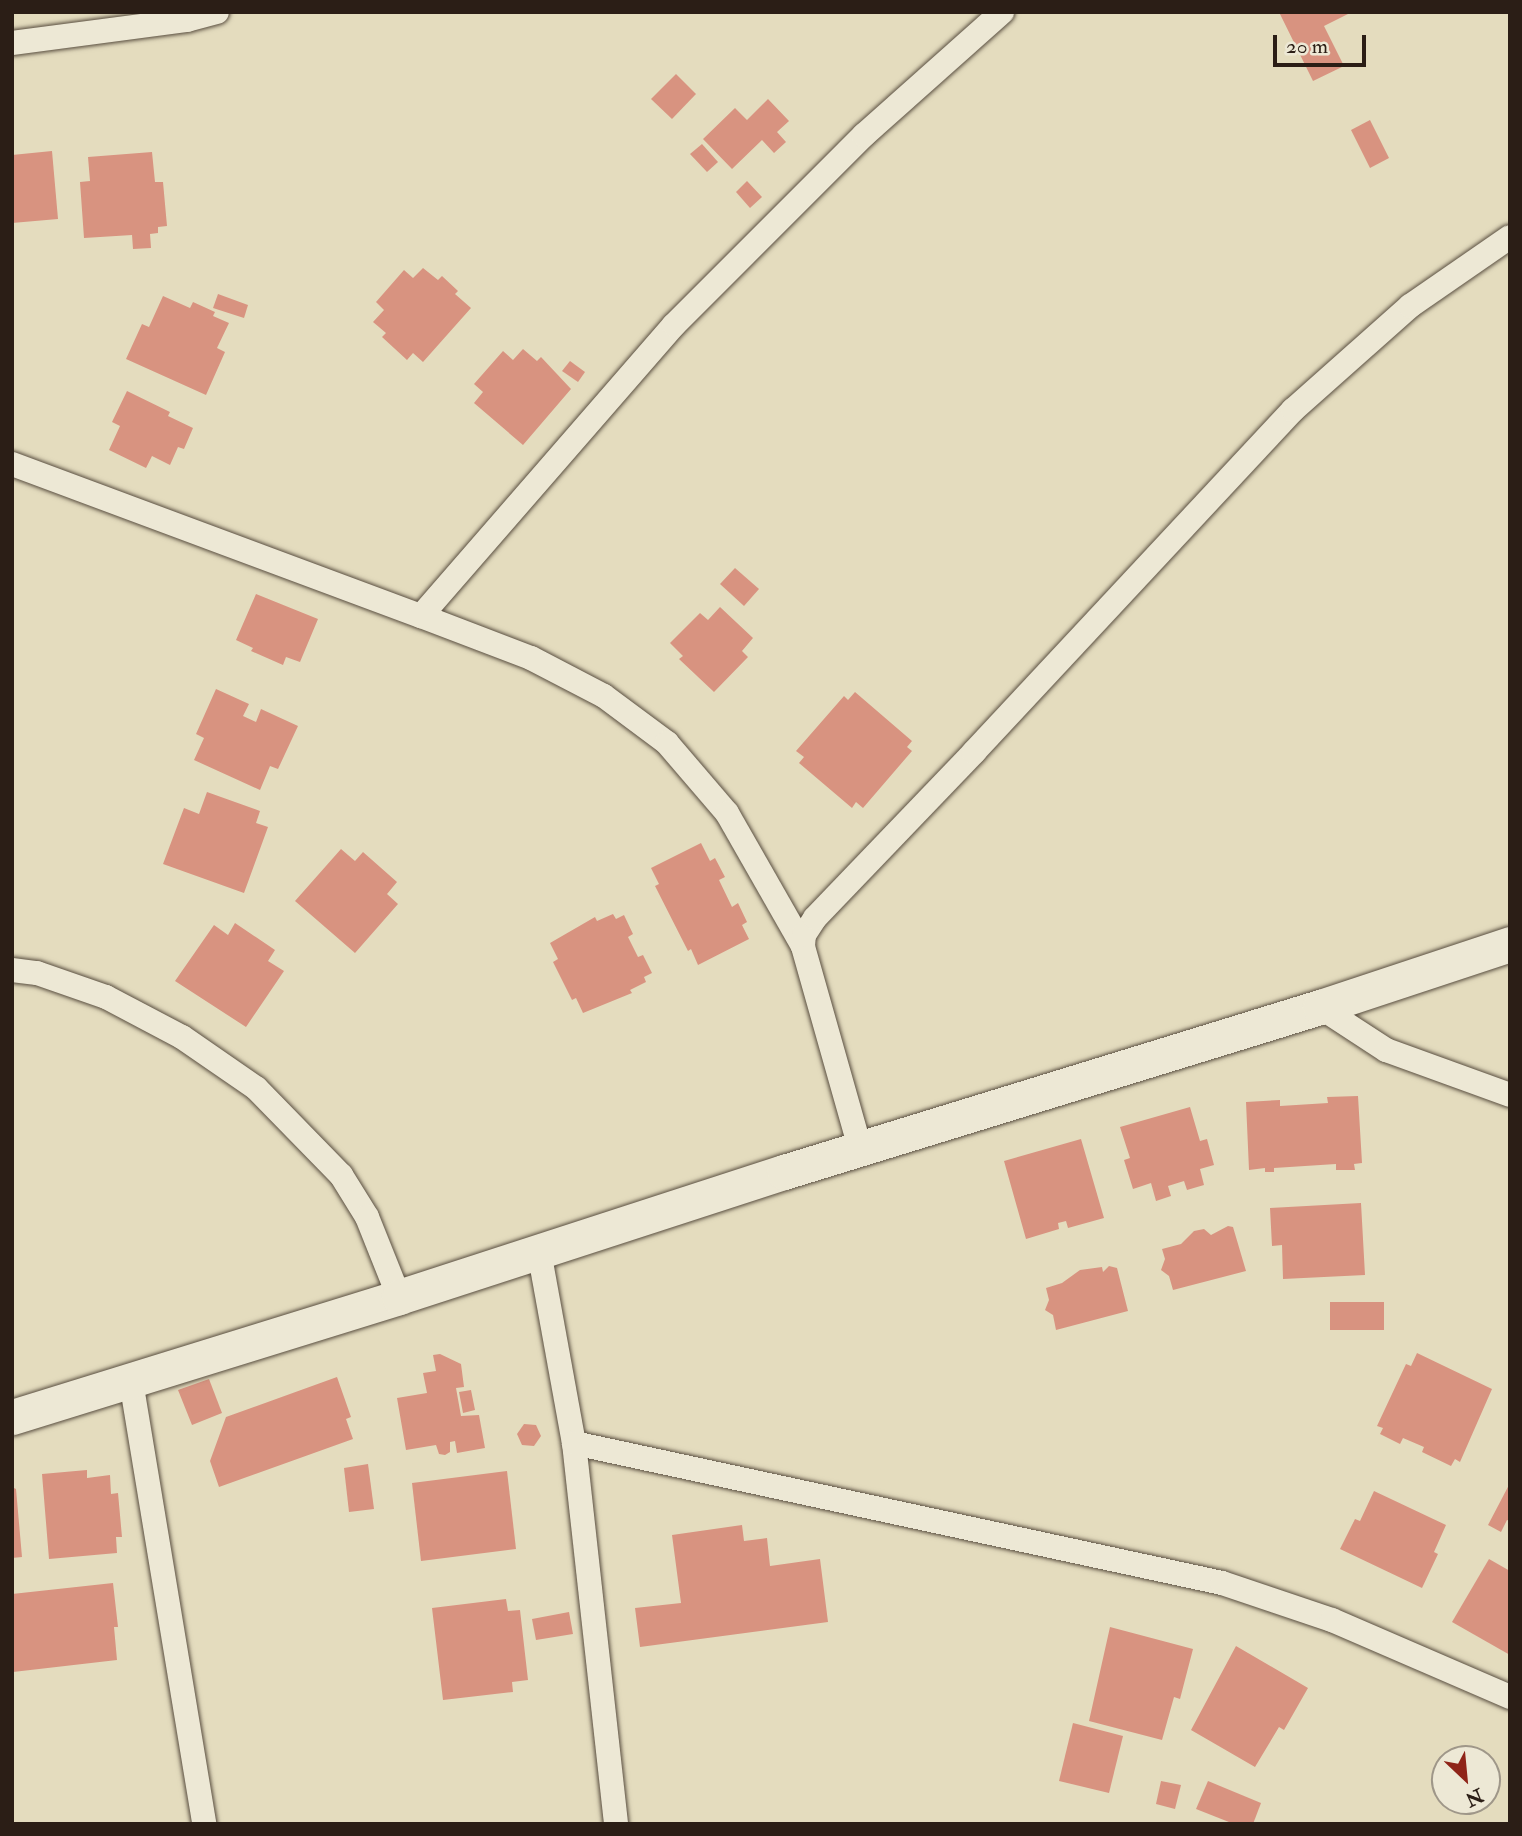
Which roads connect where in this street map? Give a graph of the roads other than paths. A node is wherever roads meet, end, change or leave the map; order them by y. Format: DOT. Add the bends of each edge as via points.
graph roads {
  1 [pos="216,12"];
  2 [pos="1002,12"];
  3 [pos="12,43"];
  4 [pos="1510,237"];
  5 [pos="12,464"];
  6 [pos="421,616"];
  7 [pos="1510,944"];
  8 [pos="803,946"];
  9 [pos="12,970"];
  10 [pos="1320,1007"];
  11 [pos="1510,1095"];
  12 [pos="860,1149"];
  13 [pos="539,1251"];
  14 [pos="399,1297"];
  15 [pos="131,1381"];
  16 [pos="12,1417"];
  17 [pos="574,1443"];
  18 [pos="1510,1698"];
  19 [pos="204,1824"];
  20 [pos="615,1824"];
  1 -- 3 [label="street" via="187,20"];
  2 -- 6 [label="street" via="864,135 674,325"];
  4 -- 8 [label="street" via="1410,306 1293,410 815,918"];
  5 -- 6 [label="street"];
  6 -- 8 [label="street" via="543,664 604,696 667,743 727,813"];
  7 -- 10 [label="street"];
  8 -- 12 [label="street"];
  9 -- 14 [label="street" via="37,973 106,997 183,1037 256,1088 341,1175 367,1217"];
  10 -- 11 [label="street" via="1386,1050"];
  10 -- 12 [label="street"];
  12 -- 13 [label="street"];
  13 -- 14 [label="street"];
  13 -- 17 [label="street"];
  14 -- 15 [label="street"];
  15 -- 16 [label="street"];
  15 -- 19 [label="street"];
  17 -- 18 [label="street" via="1222,1583 1332,1620"];
  17 -- 20 [label="street"];
}
